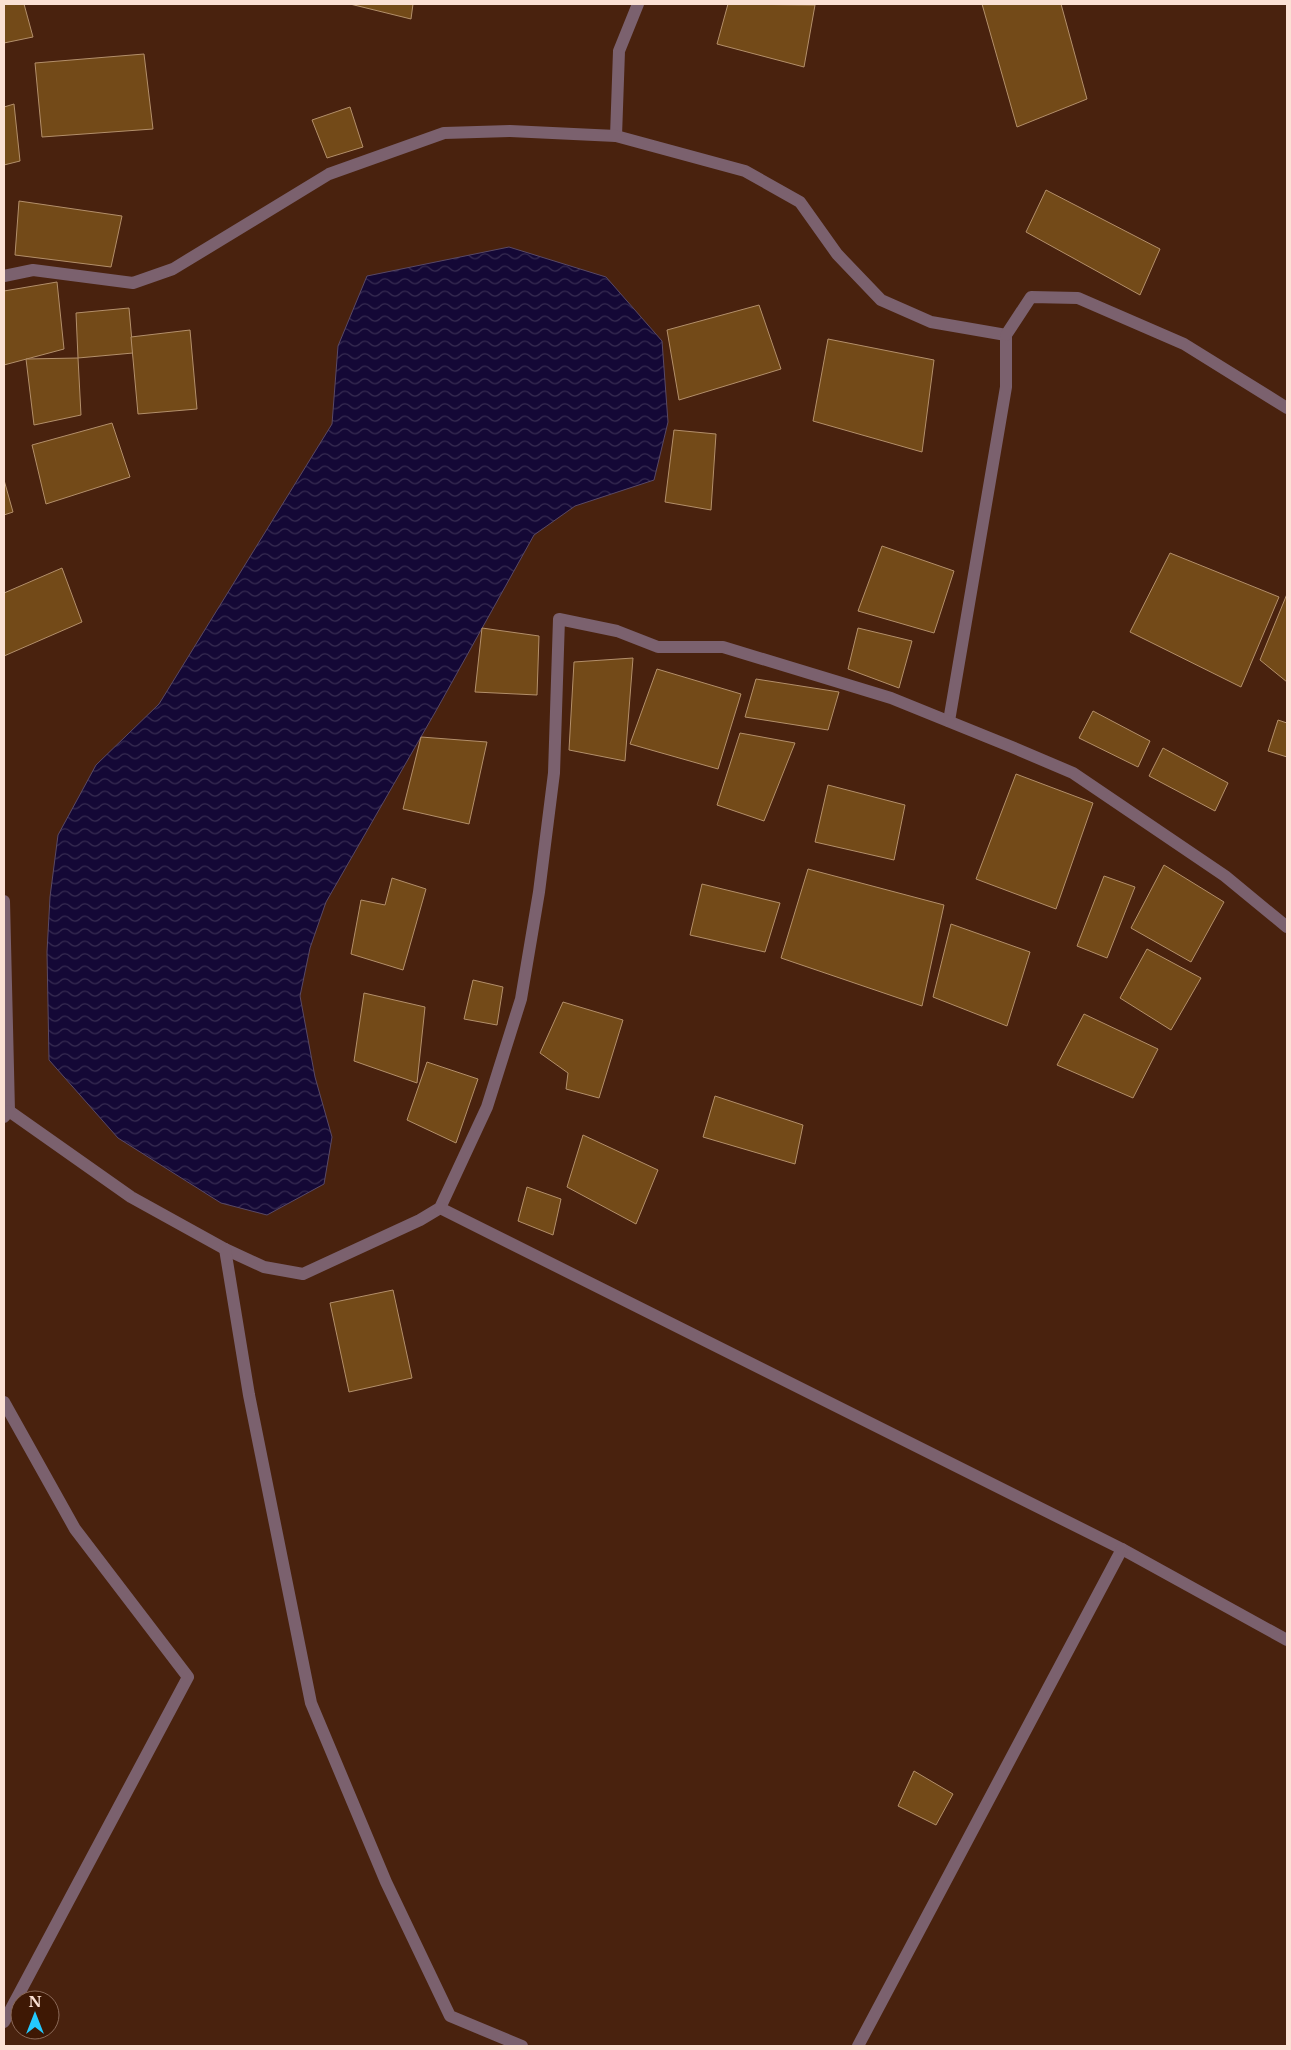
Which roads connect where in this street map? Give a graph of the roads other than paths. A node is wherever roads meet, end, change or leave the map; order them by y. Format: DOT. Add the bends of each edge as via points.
graph roads {
  1 [pos="638,4"];
  2 [pos="616,136"];
  3 [pos="4,276"];
  4 [pos="1006,335"];
  5 [pos="1287,408"];
  6 [pos="950,721"];
  7 [pos="4,901"];
  8 [pos="1287,927"];
  9 [pos="6,1114"];
  10 [pos="440,1208"];
  11 [pos="226,1249"];
  12 [pos="4,1402"];
  13 [pos="1122,1548"];
  14 [pos="1287,1640"];
  15 [pos="4,2022"];
  16 [pos="522,2046"];
  17 [pos="858,2046"];
  1 -- 2 [label="street" via="619,51"];
  2 -- 3 [label="street" via="510,131 444,133 329,174 174,269 133,283 33,270"];
  2 -- 4 [label="street" via="745,171 800,202 837,254 881,300 931,322"];
  4 -- 5 [label="street" via="1031,297 1078,298 1184,344"];
  4 -- 6 [label="street" via="1006,387"];
  6 -- 8 [label="street" via="1073,773 1225,876"];
  6 -- 10 [label="street" via="890,698 723,647 658,647 617,632 559,619 554,773 521,999 487,1106"];
  7 -- 9 [label="street"];
  9 -- 11 [label="street" via="131,1197"];
  10 -- 11 [label="street" via="303,1274 264,1267"];
  10 -- 13 [label="street"];
  11 -- 16 [label="street" via="249,1395 311,1703 386,1882 450,2016"];
  12 -- 15 [label="street" via="75,1529 188,1677"];
  13 -- 14 [label="street"];
  13 -- 17 [label="street"];
}
